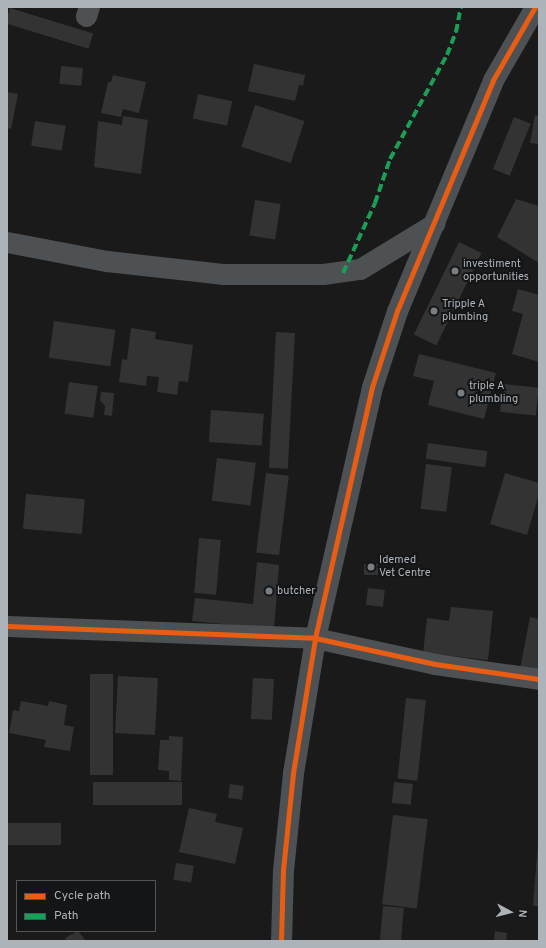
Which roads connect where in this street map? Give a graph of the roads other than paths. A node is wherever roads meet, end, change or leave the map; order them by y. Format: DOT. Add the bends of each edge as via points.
graph roads {
  1 [pos="530,9"];
  2 [pos="434,224"];
  3 [pos="7,242"];
  4 [pos="7,626"];
  5 [pos="315,638"];
  6 [pos="539,679"];
  7 [pos="281,941"];
  1 -- 2 [label="street" via="493,80"];
  2 -- 3 [label="street" via="360,269 323,274 222,274 107,261"];
  2 -- 5 [label="street" via="397,311 372,387"];
  4 -- 5 [label="street"];
  5 -- 6 [label="street" via="435,664"];
  5 -- 7 [label="street" via="293,773 283,870"];
}
